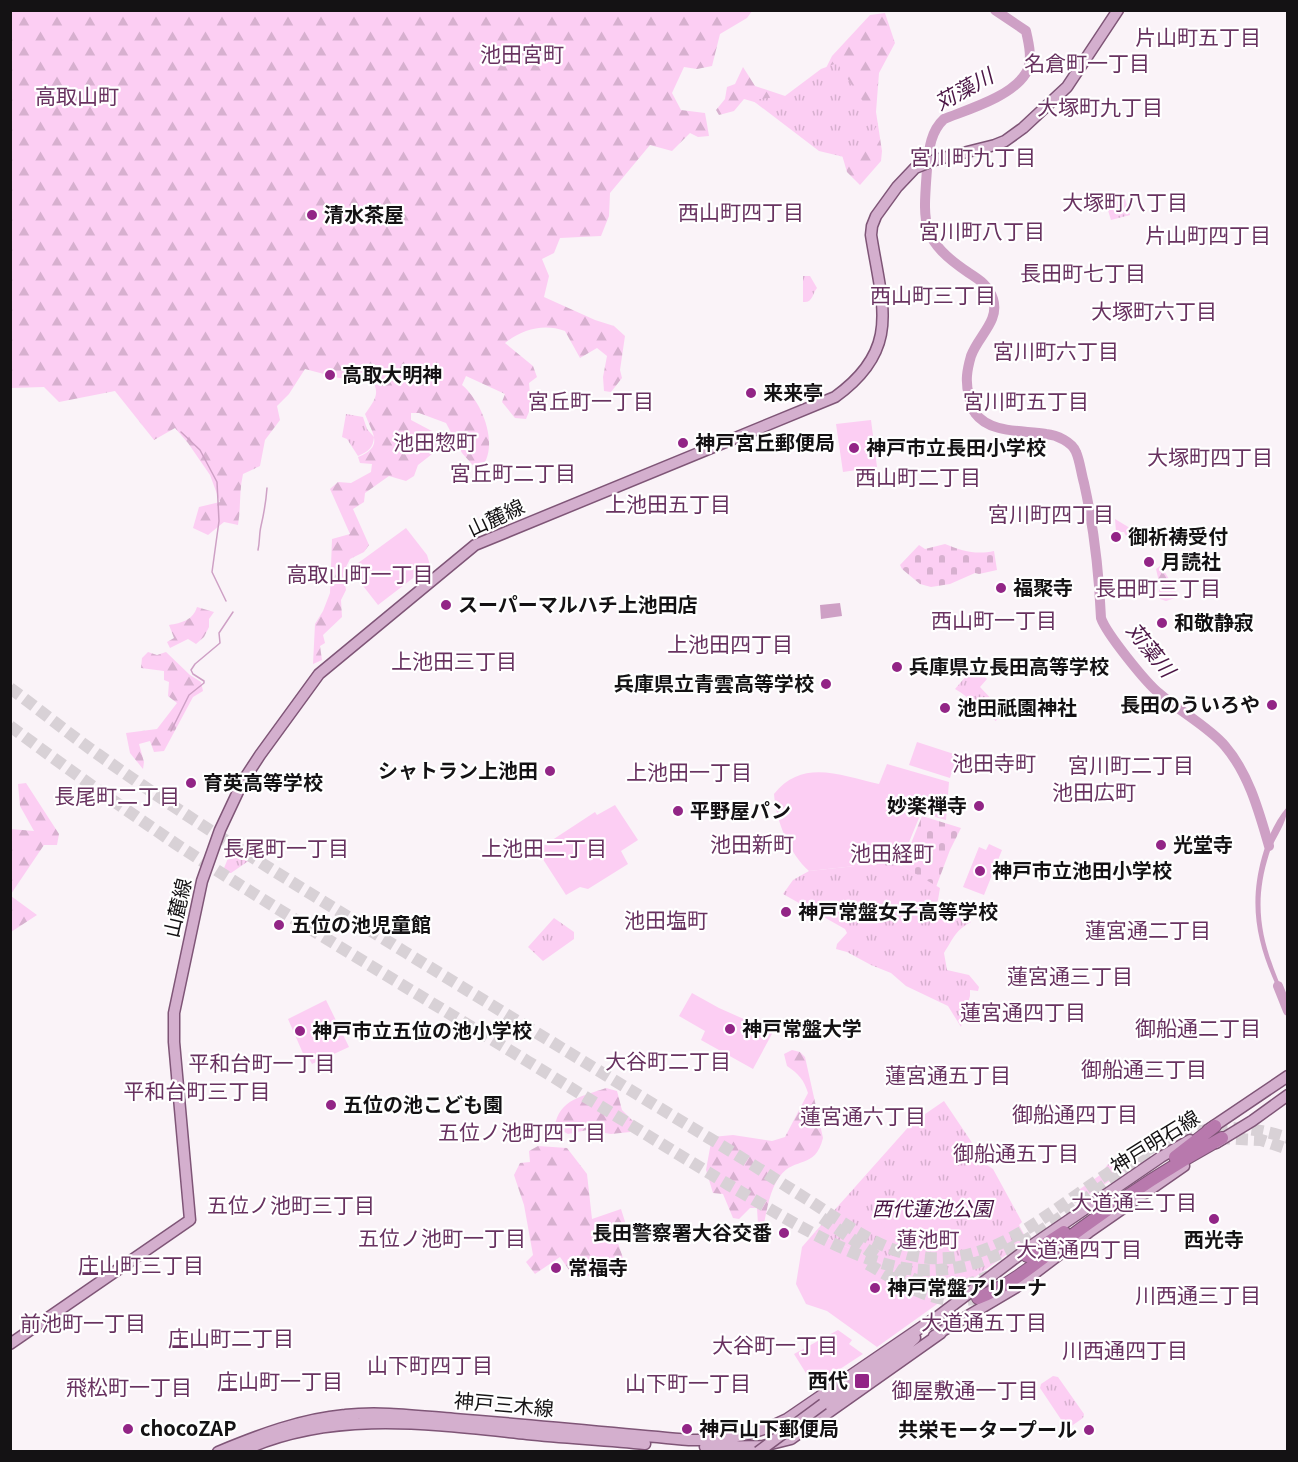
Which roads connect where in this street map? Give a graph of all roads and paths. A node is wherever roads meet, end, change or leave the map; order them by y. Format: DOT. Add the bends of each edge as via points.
graph roads {
  1 [pos="1118,10"];
  2 [pos="1287,1076"];
  3 [pos="1287,1095"];
  4 [pos="1215,1126"];
  5 [pos="1222,1138"];
  6 [pos="1027,1256"];
  7 [pos="978,1298"];
  8 [pos="932,1320"];
  9 [pos="941,1334"];
  10 [pos="10,1344"];
  11 [pos="901,1351"];
  12 [pos="739,1445"];
  13 [pos="761,1450"];
  14 [pos="218,1452"];
  15 [pos="240,1452"];
  1 -- 10 [label="main road, 山麓線" via="1067,87 1023,128 1005,141 915,168 876,216 871,235 884,314 881,338 874,357 850,386 834,397 475,545 312,681 243,781 202,881 174,1013 190,1220"];
  2 -- 4 [label="main road, 神戸明石線"];
  3 -- 5 [label="main road, 神戸明石線"];
  4 -- 6 [label="highway" via="1151,1174"];
  4 -- 8 [label="main road, 神戸明石線" via="1161,1157 1031,1246"];
  5 -- 7 [label="highway" via="1120,1199 1017,1276"];
  5 -- 9 [label="main road, 神戸明石線" via="1015,1288"];
  8 -- 11 [label="main road, 神戸明石線"];
  8 -- 12 [label="main road, 神戸三木線" via="787,1419"];
  9 -- 11 [label="main road, 神戸明石線"];
  9 -- 13 [label="main road, 神戸三木線" via="791,1439"];
  11 -- 13 [label="main road, 神戸明石線, bridge"];
  12 -- 13 [label="main road, 神戸三木線"];
  12 -- 14 [label="main road, 神戸三木線" via="364,1414 303,1422"];
  12 -- 15 [label="main road, 神戸三木線" via="688,1447 364,1423 298,1431"];
}
